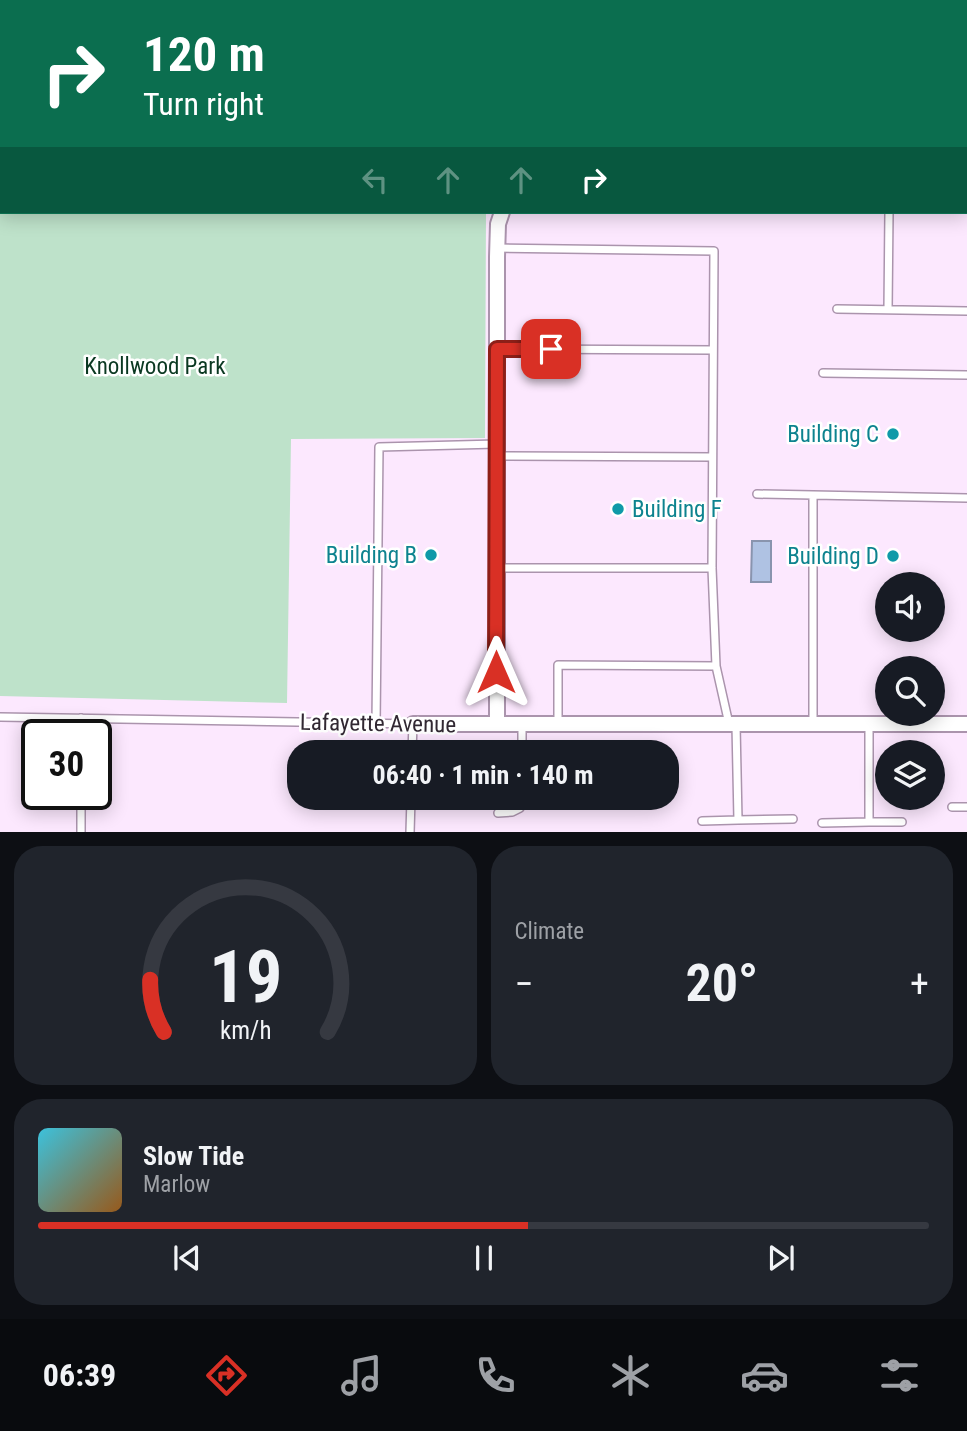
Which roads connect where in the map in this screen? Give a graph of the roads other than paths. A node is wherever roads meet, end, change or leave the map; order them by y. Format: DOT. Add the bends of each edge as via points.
graph roads {
  1 [pos="501,214"];
  2 [pos="889,214"];
  3 [pos="497,248"];
  4 [pos="837,309"];
  5 [pos="888,310"];
  6 [pos="967,312"];
  7 [pos="497,349"];
  8 [pos="713,350"];
  9 [pos="824,373"];
  10 [pos="967,375"];
  11 [pos="497,450"];
  12 [pos="712,457"];
  13 [pos="757,494"];
  14 [pos="813,495"];
  15 [pos="967,498"];
  16 [pos="496,568"];
  17 [pos="712,568"];
  18 [pos="716,667"];
  19 [pos="0,717"];
  20 [pos="81,719"];
  21 [pos="112,720"];
  22 [pos="376,724"];
  23 [pos="413,724"];
  24 [pos="496,724"];
  25 [pos="522,724"];
  26 [pos="558,724"];
  27 [pos="732,724"];
  28 [pos="813,724"];
  29 [pos="869,724"];
  30 [pos="967,724"];
  31 [pos="412,740"];
  32 [pos="522,740"];
  33 [pos="951,807"];
  34 [pos="967,807"];
  35 [pos="81,810"];
  36 [pos="411,810"];
  37 [pos="516,810"];
  38 [pos="498,813"];
  39 [pos="793,819"];
  40 [pos="738,820"];
  41 [pos="702,821"];
  42 [pos="869,822"];
  43 [pos="902,822"];
  44 [pos="822,823"];
  45 [pos="81,832"];
  46 [pos="410,832"];
  1 -- 3 [label="street"];
  2 -- 5 [label="lane"];
  3 -- 7 [label="street"];
  3 -- 8 [label="lane" via="714,251"];
  4 -- 5 [label="lane"];
  5 -- 6 [label="lane"];
  7 -- 8 [label="lane"];
  7 -- 11 [label="street"];
  8 -- 12 [label="lane"];
  9 -- 10 [label="lane"];
  11 -- 12 [label="lane"];
  11 -- 16 [label="street"];
  11 -- 22 [label="lane" via="379,447"];
  12 -- 17 [label="lane"];
  13 -- 14 [label="lane"];
  14 -- 15 [label="lane"];
  14 -- 28 [label="lane"];
  16 -- 17 [label="lane"];
  16 -- 24 [label="street"];
  17 -- 18 [label="lane"];
  18 -- 26 [label="lane" via="558,665"];
  18 -- 27 [label="lane"];
  19 -- 20 [label="lane, Lafayette Avenue"];
  21 -- 22 [label="lane, Lafayette Avenue"];
  22 -- 23 [label="lane, Lafayette Avenue"];
  23 -- 24 [label="street, Lafayette Avenue"];
  23 -- 31 [label="lane"];
  24 -- 25 [label="street, Lafayette Avenue"];
  25 -- 26 [label="street, Lafayette Avenue"];
  25 -- 32 [label="lane"];
  26 -- 27 [label="street, Lafayette Avenue"];
  27 -- 28 [label="street, Lafayette Avenue"];
  27 -- 40 [label="lane"];
  28 -- 29 [label="street, Lafayette Avenue"];
  29 -- 30 [label="street, Lafayette Avenue"];
  29 -- 42 [label="lane"];
  33 -- 34 [label="lane"];
  35 -- 45 [label="lane"];
  36 -- 46 [label="lane"];
  37 -- 38 [label="lane"];
  39 -- 40 [label="lane"];
  40 -- 41 [label="lane"];
  42 -- 43 [label="lane"];
  42 -- 44 [label="lane"];
}
